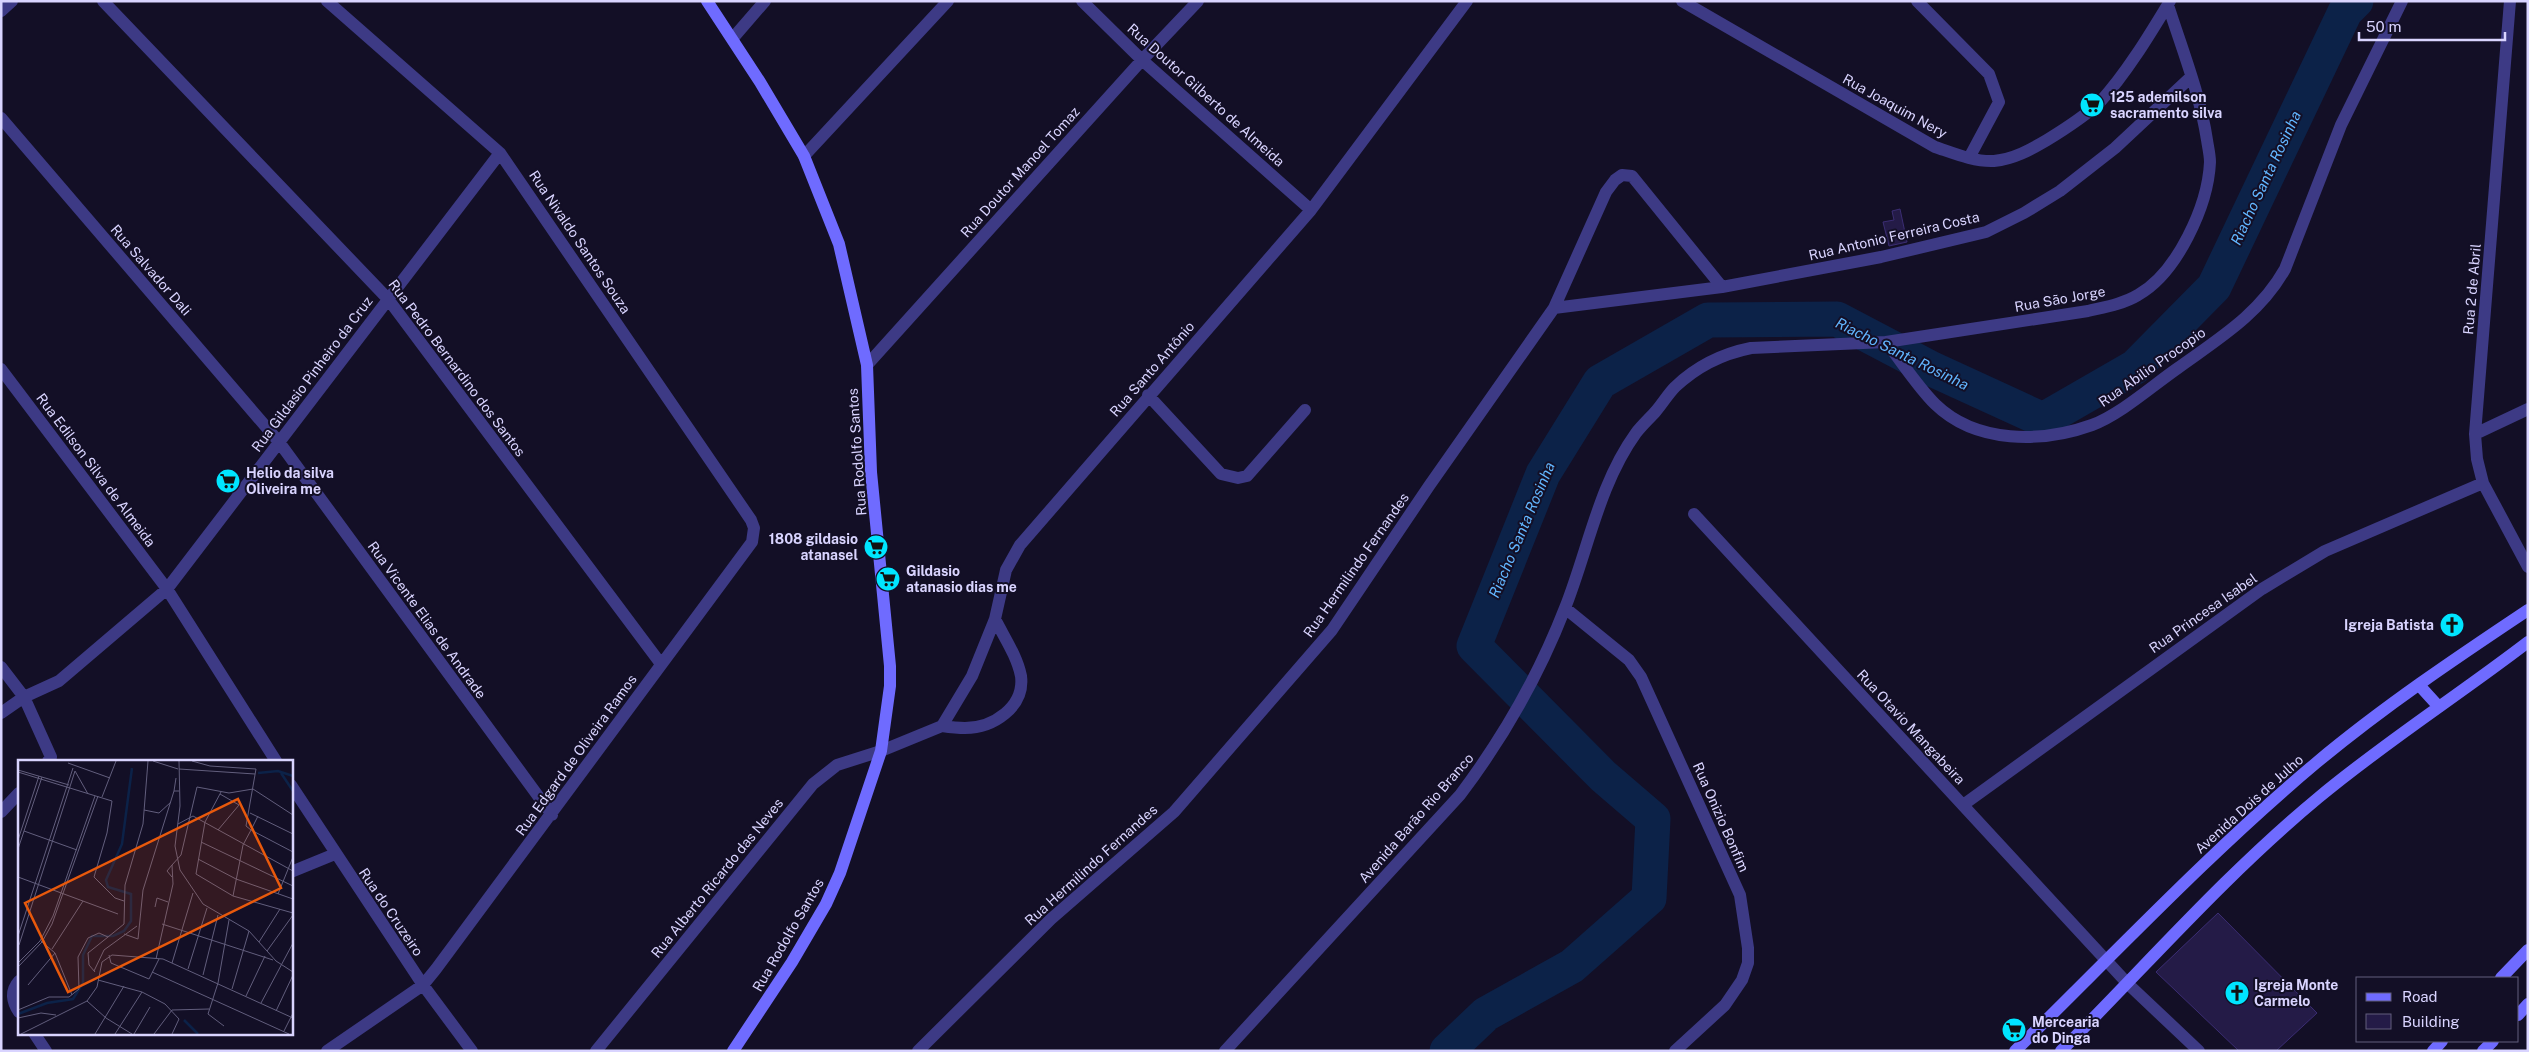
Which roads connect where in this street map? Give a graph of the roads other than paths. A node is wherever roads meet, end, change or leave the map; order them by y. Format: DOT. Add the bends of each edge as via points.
graph roads {
  1 [pos="12,1"];
  2 [pos="102,1"];
  3 [pos="328,1"];
  4 [pos="707,1"];
  5 [pos="765,1"];
  6 [pos="948,1"];
  7 [pos="1082,1"];
  8 [pos="1198,1"];
  9 [pos="1467,1"];
  10 [pos="1682,1"];
  11 [pos="1917,1"];
  12 [pos="2402,1"];
  13 [pos="2510,1"];
  14 [pos="2169,3"];
  15 [pos="1,11"];
  16 [pos="733,38"];
  17 [pos="1142,60"];
  18 [pos="2191,77"];
  19 [pos="1,118"];
  20 [pos="500,153"];
  21 [pos="804,156"];
  22 [pos="1969,158"];
  23 [pos="1311,210"];
  24 [pos="1722,287"];
  25 [pos="388,299"];
  26 [pos="1554,308"];
  27 [pos="1886,342"];
  28 [pos="867,366"];
  29 [pos="1,369"];
  30 [pos="1148,395"];
  31 [pos="2528,409"];
  32 [pos="1304,410"];
  33 [pos="2475,434"];
  34 [pos="279,442"];
  35 [pos="2483,483"];
  36 [pos="1694,514"];
  37 [pos="752,542"];
  38 [pos="2528,567"];
  39 [pos="167,589"];
  40 [pos="1565,608"];
  41 [pos="2528,610"];
  42 [pos="995,620"];
  43 [pos="2528,642"];
  44 [pos="661,664"];
  45 [pos="1,667"];
  46 [pos="2419,685"];
  47 [pos="24,698"];
  48 [pos="2439,707"];
  49 [pos="1,714"];
  50 [pos="942,726"];
  51 [pos="881,751"];
  52 [pos="49,760"];
  53 [pos="275,760"];
  54 [pos="292,787"];
  55 [pos="18,794"];
  56 [pos="1963,805"];
  57 [pos="1,812"];
  58 [pos="552,815"];
  59 [pos="335,854"];
  60 [pos="292,872"];
  61 [pos="2528,950"];
  62 [pos="2107,961"];
  63 [pos="2502,977"];
  64 [pos="18,982"];
  65 [pos="2128,984"];
  66 [pos="423,985"];
  67 [pos="2528,1004"];
  68 [pos="18,1010"];
  69 [pos="2519,1014"];
  70 [pos="35,1034"];
  71 [pos="2492,1042"];
  72 [pos="46,1051"];
  73 [pos="327,1051"];
  74 [pos="472,1051"];
  75 [pos="596,1051"];
  76 [pos="733,1051"];
  77 [pos="918,1051"];
  78 [pos="1225,1051"];
  79 [pos="1675,1051"];
  80 [pos="2016,1051"];
  81 [pos="2060,1051"];
  82 [pos="2199,1051"];
  83 [pos="2483,1051"];
  1 -- 15 [label="street"];
  2 -- 25 [label="street, Rua Pedro Bernardino dos Santos"];
  3 -- 20 [label="street, Rua Nivaldo Santos Souza"];
  4 -- 16 [label="street, Rua Rodolfo Santos"];
  5 -- 16 [label="street"];
  6 -- 21 [label="street"];
  7 -- 17 [label="street, Rua Doutor Gilberto de Almeida"];
  8 -- 17 [label="street, Rua Doutor Manoel Tomaz"];
  9 -- 23 [label="street, Rua Santo Antônio"];
  10 -- 22 [label="street, Rua Joaquim Nery" via="1934,147"];
  11 -- 22 [label="street" via="1989,74 1999,102"];
  12 -- 27 [label="street, Rua Abilio Procopio" via="2341,125 2286,269 2273,291 2223,336 2122,408 2094,424 2049,436 2020,438 1990,434 1959,422 1935,404"];
  13 -- 33 [label="street, Rua 2 de Abril"];
  14 -- 18 [label="street, Rua São Jorge"];
  14 -- 22 [label="street, Rua Joaquim Nery" via="2100,102 2070,126 2012,158 1992,161"];
  16 -- 21 [label="street, Rua Rodolfo Santos"];
  17 -- 23 [label="street, Rua Doutor Gilberto de Almeida"];
  17 -- 28 [label="street, Rua Doutor Manoel Tomaz"];
  18 -- 24 [label="street, Rua Antonio Ferreira Costa" via="2115,148 2060,191 1986,232 1881,257"];
  18 -- 27 [label="street, Rua São Jorge" via="2203,115 2210,162 2197,216 2175,260 2161,278 2139,295 2088,312"];
  19 -- 34 [label="street, Rua Salvador Dali"];
  20 -- 25 [label="street, Rua Gildasio Pinheiro da Cruz"];
  20 -- 37 [label="street, Rua Nivaldo Santos Souza" via="751,520 754,528"];
  21 -- 28 [label="street, Rua Rodolfo Santos" via="839,244"];
  23 -- 30 [label="street, Rua Santo Antônio"];
  24 -- 26 [label="street, Rua Antonio Ferreira Costa"];
  24 -- 26 [label="street, Rua Hermilindo Fernandes" via="1640,184 1632,176 1622,175 1606,192"];
  25 -- 34 [label="street, Rua Gildasio Pinheiro da Cruz"];
  25 -- 44 [label="street, Rua Pedro Bernardino dos Santos"];
  26 -- 77 [label="street, Rua Hermilindo Fernandes" via="1428,486 1332,630 1174,812 1051,919"];
  27 -- 40 [label="street, Avenida Barão Rio Branco" via="1758,346 1729,352 1701,365 1674,388 1636,434 1614,472"];
  28 -- 51 [label="street, Rua Rodolfo Santos" via="871,472 890,666"];
  29 -- 39 [label="street, Rua Edilson Silva de Almeida"];
  30 -- 32 [label="street" via="1221,474 1238,478 1248,476"];
  30 -- 42 [label="street, Rua Santo Antônio" via="1020,545 1006,570"];
  31 -- 33 [label="street"];
  33 -- 35 [label="street, Rua 2 de Abril"];
  34 -- 39 [label="street, Rua Gildasio Pinheiro da Cruz"];
  34 -- 58 [label="street, Rua Vicente Elias de Andrade"];
  35 -- 38 [label="street, Rua 2 de Abril"];
  35 -- 56 [label="street, Rua Princesa Isabel" via="2325,551 2262,589"];
  36 -- 56 [label="street, Rua Otavio Mangabeira"];
  37 -- 44 [label="street, Rua Edgard de Oliveira Ramos"];
  39 -- 47 [label="street, Rua Gildasio Pinheiro da Cruz" via="60,681"];
  39 -- 53 [label="street"];
  40 -- 78 [label="street, Avenida Barão Rio Branco" via="1524,697 1487,760 1460,795"];
  40 -- 79 [label="street, Rua Onizio Bonfim" via="1629,660 1641,677 1740,896 1748,948 1748,964 1742,980 1715,1016"];
  41 -- 46 [label="street, Avenida Dois de Julho"];
  42 -- 50 [label="street, Rua Santo Antônio" via="972,676"];
  42 -- 50 [label="street" via="1018,669 1021,686 1018,700 999,719 982,726"];
  43 -- 48 [label="street"];
  44 -- 58 [label="street, Rua Edgard de Oliveira Ramos"];
  45 -- 47 [label="street"];
  46 -- 48 [label="street"];
  46 -- 62 [label="street, Avenida Dois de Julho" via="2366,722 2308,770 2247,824"];
  47 -- 49 [label="street, Rua Gildasio Pinheiro da Cruz"];
  47 -- 52 [label="street" via="51,757"];
  48 -- 65 [label="street" via="2317,798 2225,882"];
  50 -- 51 [label="street"];
  51 -- 75 [label="street, Rua Alberto Ricardo das Neves" via="837,765 813,784"];
  51 -- 76 [label="street, Rua Rodolfo Santos" via="840,873 826,904"];
  54 -- 59 [label="street, Rua do Cruzeiro"];
  55 -- 57 [label="street"];
  56 -- 62 [label="street, Rua Otavio Mangabeira"];
  58 -- 66 [label="street, Rua Edgard de Oliveira Ramos"];
  59 -- 60 [label="street"];
  59 -- 66 [label="street, Rua do Cruzeiro"];
  61 -- 63 [label="street"];
  62 -- 65 [label="street, Rua Otavio Mangabeira"];
  62 -- 80 [label="street, Avenida Dois de Julho"];
  64 -- 68 [label="street" via="12,995"];
  65 -- 81 [label="street"];
  65 -- 82 [label="street, Rua Otavio Mangabeira"];
  66 -- 73 [label="street, Rua Edgard de Oliveira Ramos"];
  66 -- 74 [label="street, Rua do Cruzeiro"];
  67 -- 69 [label="street"];
  70 -- 72 [label="street"];
  71 -- 83 [label="street"];
}
